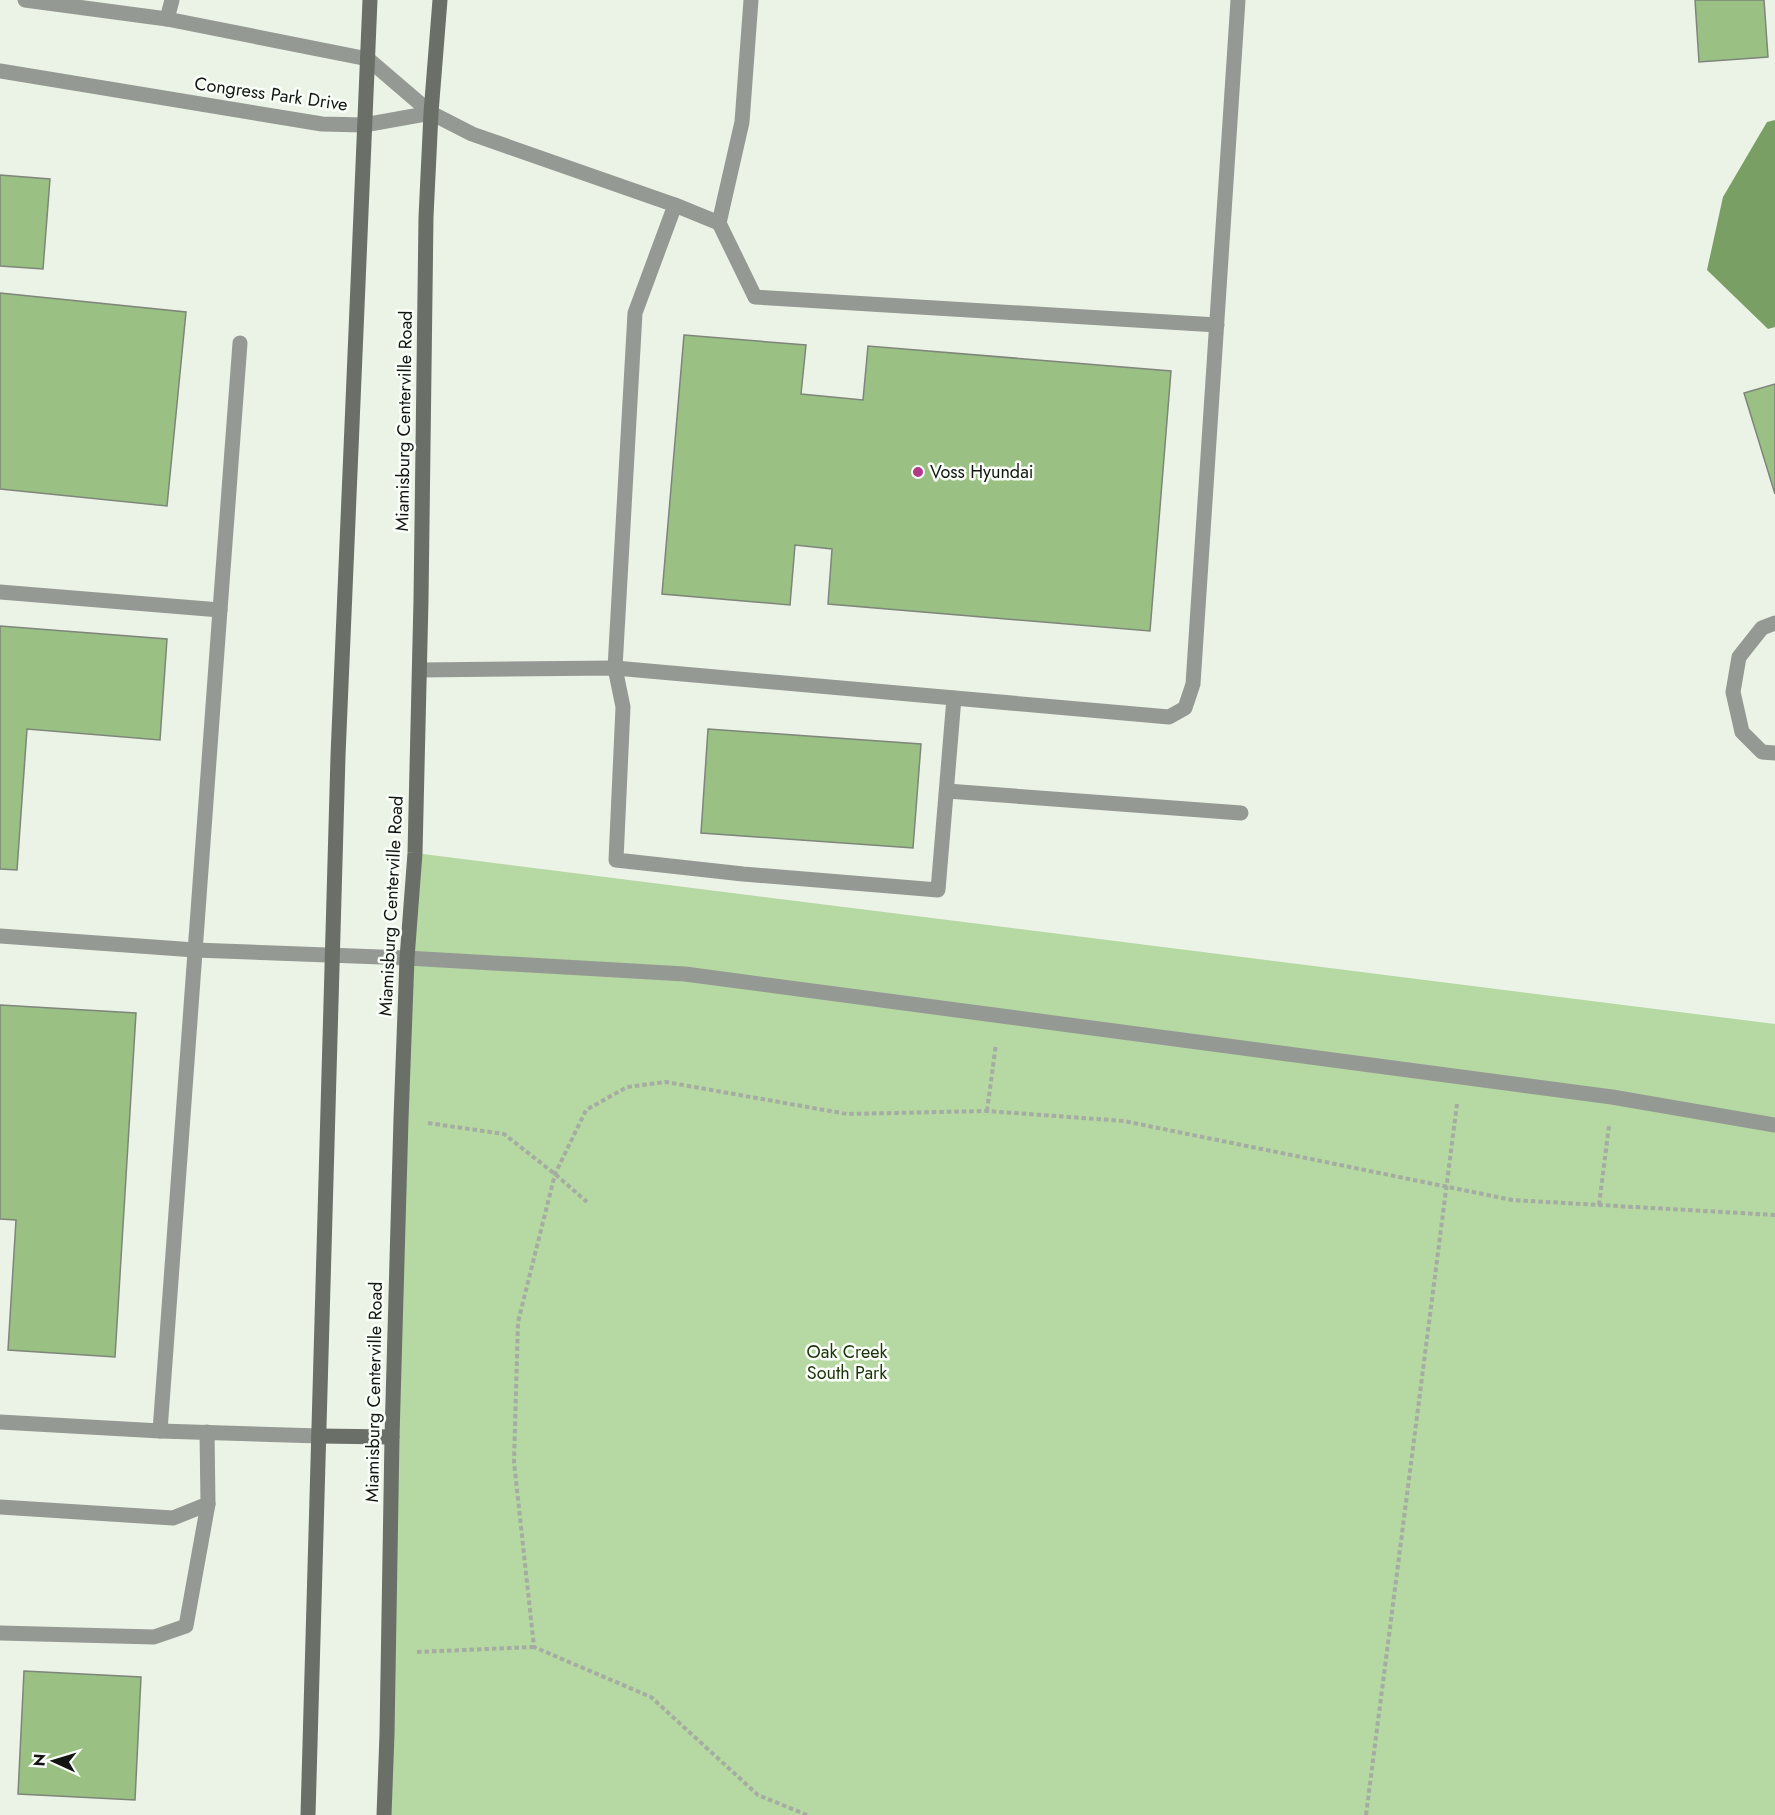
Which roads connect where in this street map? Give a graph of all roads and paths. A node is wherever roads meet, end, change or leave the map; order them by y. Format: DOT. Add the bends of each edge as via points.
graph roads {
  1 [pos="25,0"];
  2 [pos="172,0"];
  3 [pos="370,0"];
  4 [pos="440,0"];
  5 [pos="751,0"];
  6 [pos="1238,0"];
  7 [pos="167,19"];
  8 [pos="368,60"];
  9 [pos="0,71"];
  10 [pos="431,113"];
  11 [pos="364,125"];
  12 [pos="675,206"];
  13 [pos="719,223"];
  14 [pos="1217,325"];
  15 [pos="240,343"];
  16 [pos="0,592"];
  17 [pos="220,610"];
  18 [pos="1775,623"];
  19 [pos="615,668"];
  20 [pos="420,670"];
  21 [pos="954,698"];
  22 [pos="1775,753"];
  23 [pos="947,791"];
  24 [pos="1241,813"];
  25 [pos="0,936"];
  26 [pos="195,950"];
  27 [pos="333,955"];
  28 [pos="407,958"];
  29 [pos="999,1015"];
  30 [pos="1461,1077"];
  31 [pos="1612,1097"];
  32 [pos="987,1111"];
  33 [pos="401,1119"];
  34 [pos="1775,1125"];
  35 [pos="555,1174"];
  36 [pos="1448,1186"];
  37 [pos="587,1202"];
  38 [pos="1599,1205"];
  39 [pos="1775,1215"];
  40 [pos="0,1422"];
  41 [pos="160,1431"];
  42 [pos="207,1432"];
  43 [pos="319,1436"];
  44 [pos="392,1437"];
  45 [pos="208,1504"];
  46 [pos="0,1507"];
  47 [pos="0,1633"];
  48 [pos="534,1647"];
  49 [pos="387,1653"];
  50 [pos="308,1815"];
  51 [pos="384,1815"];
  52 [pos="807,1815"];
  53 [pos="1366,1815"];
  1 -- 7 [label="street"];
  2 -- 7 [label="street"];
  3 -- 8 [label="main road"];
  4 -- 10 [label="main road, Miamisburg Centerville Road"];
  5 -- 13 [label="street" via="742,122"];
  6 -- 14 [label="street"];
  7 -- 8 [label="street"];
  8 -- 10 [label="street"];
  8 -- 11 [label="main road"];
  9 -- 11 [label="street, Congress Park Drive" via="322,124"];
  10 -- 11 [label="street, Congress Park Drive"];
  10 -- 12 [label="street" via="472,134"];
  10 -- 20 [label="main road, Miamisburg Centerville Road"];
  11 -- 27 [label="main road"];
  12 -- 13 [label="street"];
  12 -- 19 [label="street" via="635,313"];
  13 -- 14 [label="street" via="754,297"];
  14 -- 21 [label="street" via="1193,684 1185,708 1168,717"];
  15 -- 17 [label="street"];
  16 -- 17 [label="street"];
  17 -- 26 [label="street"];
  18 -- 22 [label="street" via="1762,628 1739,657 1733,693 1742,732 1762,752"];
  19 -- 20 [label="street"];
  19 -- 21 [label="street"];
  19 -- 23 [label="street" via="623,707 616,860 938,890"];
  20 -- 28 [label="main road, Miamisburg Centerville Road" via="416,854"];
  21 -- 23 [label="street"];
  23 -- 24 [label="street"];
  25 -- 26 [label="street"];
  26 -- 27 [label="street"];
  26 -- 41 [label="street"];
  27 -- 28 [label="street"];
  27 -- 43 [label="main road"];
  28 -- 29 [label="street" via="685,974"];
  28 -- 33 [label="main road, Miamisburg Centerville Road"];
  29 -- 30 [label="street"];
  29 -- 32 [label="path"];
  30 -- 31 [label="street"];
  30 -- 36 [label="path"];
  31 -- 34 [label="street"];
  31 -- 38 [label="path"];
  32 -- 35 [label="path" via="847,1114 666,1082 627,1087 586,1110"];
  32 -- 36 [label="path" via="1124,1121"];
  33 -- 35 [label="path" via="504,1134"];
  33 -- 44 [label="main road, Miamisburg Centerville Road"];
  35 -- 37 [label="path"];
  35 -- 48 [label="path" via="518,1322 514,1462"];
  36 -- 38 [label="path" via="1512,1200"];
  36 -- 53 [label="path"];
  38 -- 39 [label="path"];
  40 -- 41 [label="street"];
  41 -- 42 [label="street"];
  42 -- 43 [label="street"];
  42 -- 45 [label="street"];
  43 -- 44 [label="main road"];
  43 -- 50 [label="main road"];
  44 -- 49 [label="main road, Miamisburg Centerville Road"];
  45 -- 46 [label="street" via="173,1518"];
  45 -- 47 [label="street" via="186,1626 154,1637"];
  48 -- 49 [label="path"];
  48 -- 52 [label="path" via="651,1697 758,1795"];
  49 -- 51 [label="main road, Miamisburg Centerville Road"];
}
